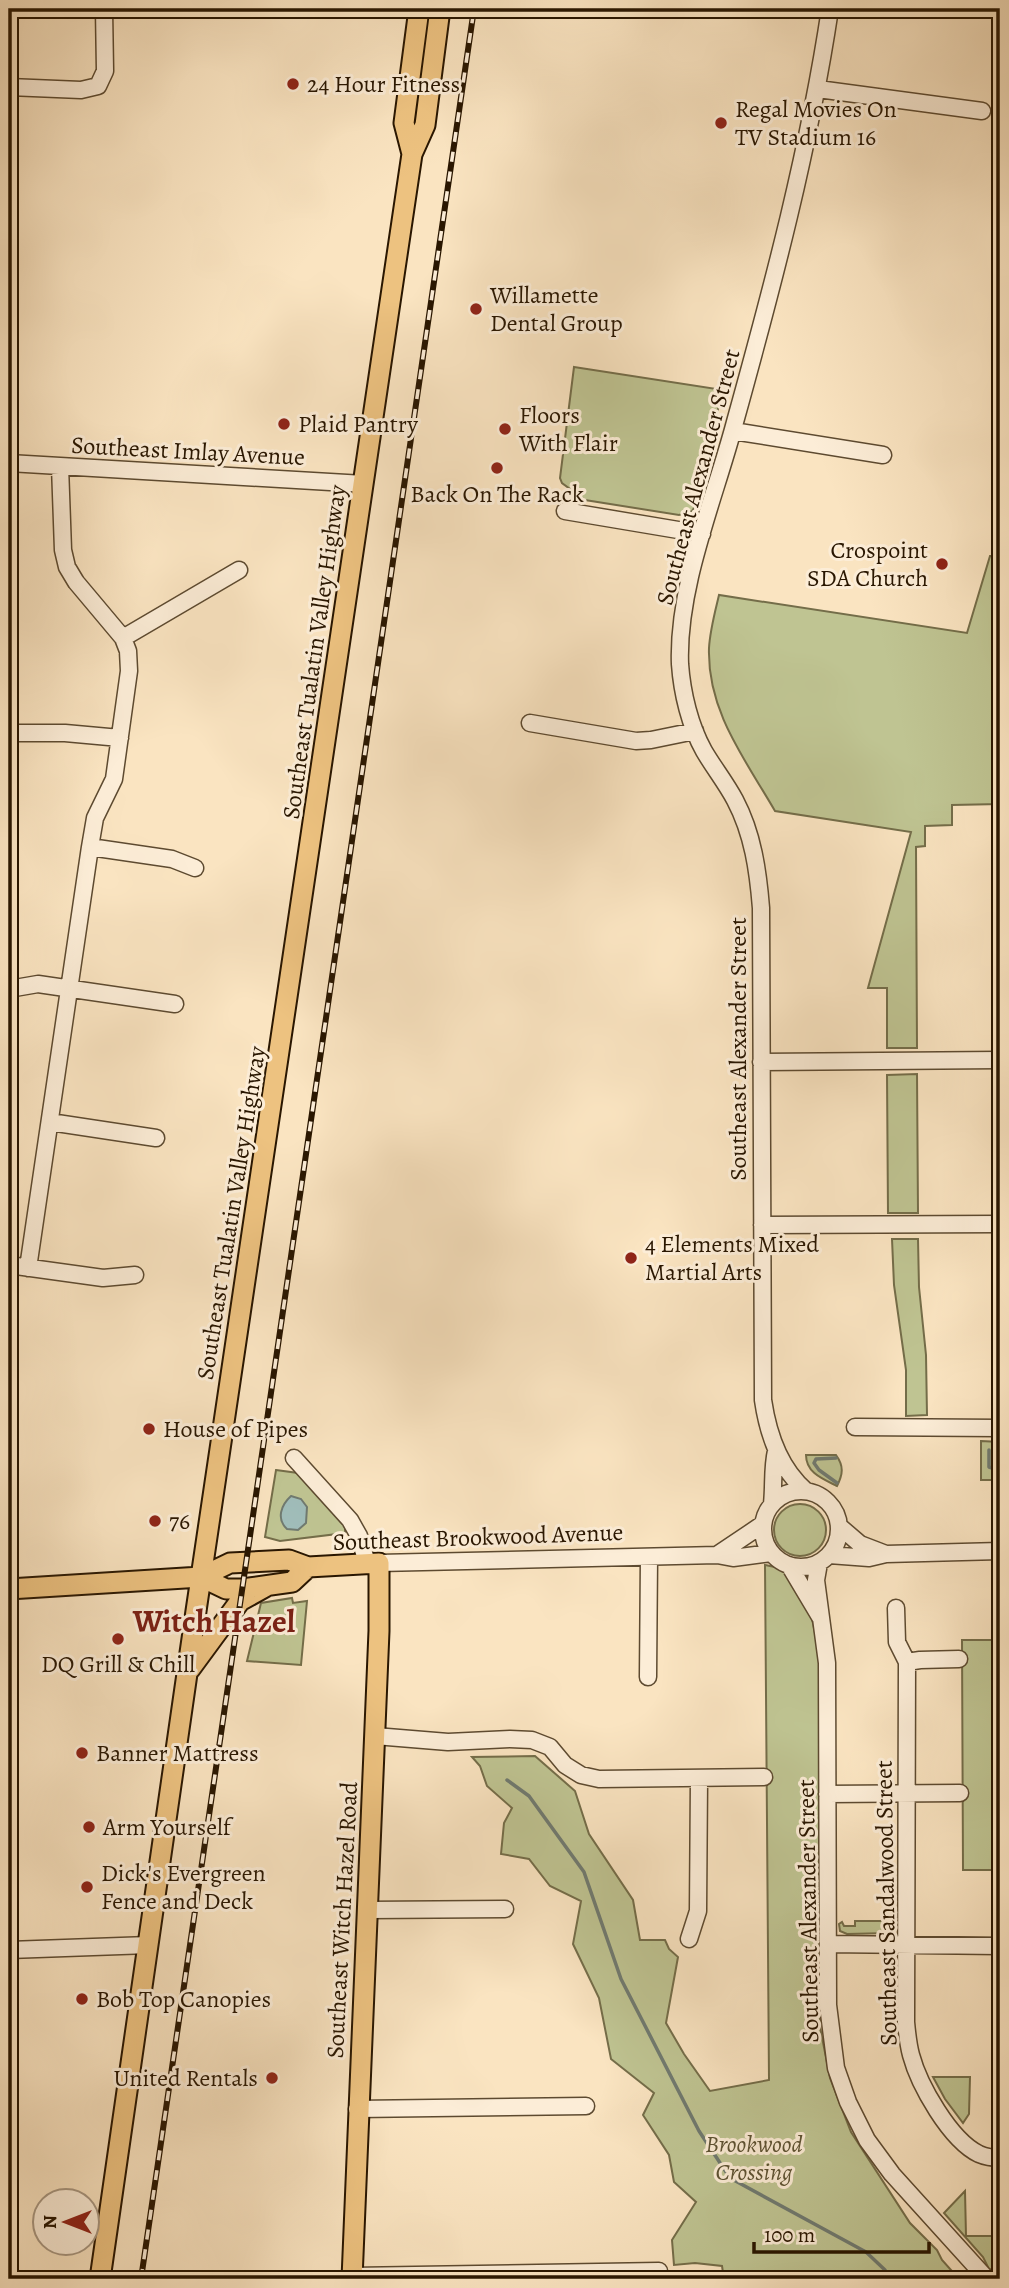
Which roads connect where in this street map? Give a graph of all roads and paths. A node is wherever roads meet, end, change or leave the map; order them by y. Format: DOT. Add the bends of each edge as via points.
graph roads {
  1 [pos="104,9"];
  2 [pos="419,9"];
  3 [pos="440,9"];
  4 [pos="830,9"];
  5 [pos="9,87"];
  6 [pos="818,89"];
  7 [pos="982,111"];
  8 [pos="412,154"];
  9 [pos="733,431"];
  10 [pos="883,455"];
  11 [pos="9,463"];
  12 [pos="60,466"];
  13 [pos="364,484"];
  14 [pos="565,511"];
  15 [pos="702,534"];
  16 [pos="239,570"];
  17 [pos="123,638"];
  18 [pos="530,723"];
  19 [pos="695,731"];
  20 [pos="9,733"];
  21 [pos="120,738"];
  22 [pos="90,847"];
  23 [pos="195,868"];
  24 [pos="71,988"];
  25 [pos="9,989"];
  26 [pos="175,1004"];
  27 [pos="1000,1060"];
  28 [pos="761,1062"];
  29 [pos="50,1122"];
  30 [pos="156,1138"];
  31 [pos="1000,1224"];
  32 [pos="762,1225"];
  33 [pos="9,1265"];
  34 [pos="28,1268"];
  35 [pos="135,1275"];
  36 [pos="855,1427"];
  37 [pos="1000,1428"];
  38 [pos="776,1451"];
  39 [pos="294,1458"];
  40 [pos="806,1491"];
  41 [pos="772,1504"];
  42 [pos="763,1524"];
  43 [pos="839,1526"];
  44 [pos="1000,1551"];
  45 [pos="771,1553"];
  46 [pos="886,1554"];
  47 [pos="717,1555"];
  48 [pos="649,1557"];
  49 [pos="824,1559"];
  50 [pos="373,1563"];
  51 [pos="789,1565"];
  52 [pos="308,1567"];
  53 [pos="201,1577"];
  54 [pos="267,1586"];
  55 [pos="9,1589"];
  56 [pos="896,1608"];
  57 [pos="820,1617"];
  58 [pos="959,1659"];
  59 [pos="907,1662"];
  60 [pos="188,1673"];
  61 [pos="648,1677"];
  62 [pos="375,1736"];
  63 [pos="764,1777"];
  64 [pos="699,1779"];
  65 [pos="907,1793"];
  66 [pos="960,1793"];
  67 [pos="827,1794"];
  68 [pos="505,1909"];
  69 [pos="368,1910"];
  70 [pos="689,1939"];
  71 [pos="828,1944"];
  72 [pos="907,1944"];
  73 [pos="149,1945"];
  74 [pos="1000,1945"];
  75 [pos="9,1950"];
  76 [pos="586,2106"];
  77 [pos="358,2109"];
  78 [pos="1000,2158"];
  79 [pos="659,2272"];
  80 [pos="541,2276"];
  81 [pos="352,2277"];
  82 [pos="100,2279"];
  83 [pos="987,2279"];
  1 -- 5 [label="street" via="105,71 98,86 81,90"];
  2 -- 8 [label="main road, Southeast Tualatin Valley Highway" via="404,123"];
  3 -- 8 [label="main road, Southeast Tualatin Valley Highway" via="425,125"];
  4 -- 6 [label="street, Southeast Alexander Street"];
  6 -- 7 [label="street"];
  6 -- 9 [label="street, Southeast Alexander Street" via="790,218"];
  8 -- 13 [label="main road, Southeast Tualatin Valley Highway"];
  9 -- 10 [label="street"];
  9 -- 15 [label="street, Southeast Alexander Street"];
  11 -- 12 [label="street, Southeast Imlay Avenue"];
  12 -- 13 [label="street, Southeast Imlay Avenue"];
  12 -- 17 [label="street" via="67,567"];
  13 -- 53 [label="main road, Southeast Tualatin Valley Highway"];
  14 -- 15 [label="street"];
  15 -- 19 [label="street, Southeast Alexander Street" via="680,637 680,667"];
  16 -- 17 [label="street"];
  17 -- 21 [label="street" via="129,671"];
  18 -- 19 [label="street" via="636,741"];
  19 -- 28 [label="street, Southeast Alexander Street" via="735,800 758,868"];
  20 -- 21 [label="street"];
  21 -- 22 [label="street" via="114,779 95,818"];
  22 -- 23 [label="street" via="172,859"];
  22 -- 24 [label="street"];
  24 -- 25 [label="street" via="38,984"];
  24 -- 26 [label="street"];
  24 -- 29 [label="street"];
  27 -- 28 [label="street"];
  28 -- 32 [label="street, Southeast Alexander Street"];
  29 -- 30 [label="street"];
  29 -- 34 [label="street"];
  31 -- 32 [label="street"];
  32 -- 38 [label="street, Southeast Alexander Street" via="763,1400"];
  33 -- 34 [label="street"];
  34 -- 35 [label="street" via="103,1278"];
  36 -- 37 [label="street"];
  38 -- 40 [label="street, Southeast Alexander Street"];
  38 -- 41 [label="street, Southeast Alexander Street"];
  39 -- 50 [label="street, Southeast Witch Hazel Road" via="349,1520"];
  40 -- 41 [label="street" via="787,1494"];
  40 -- 43 [label="street" via="827,1501"];
  41 -- 42 [label="street"];
  42 -- 45 [label="street"];
  42 -- 47 [label="street"];
  43 -- 46 [label="street" via="860,1544"];
  43 -- 49 [label="street" via="834,1547"];
  44 -- 46 [label="street"];
  45 -- 47 [label="street, Southeast Brookwood Avenue" via="733,1558"];
  45 -- 51 [label="street"];
  46 -- 49 [label="street"];
  47 -- 48 [label="street, Southeast Brookwood Avenue"];
  48 -- 50 [label="street, Southeast Brookwood Avenue"];
  48 -- 61 [label="street, Southeast Brookwood Avenue"];
  49 -- 51 [label="street" via="804,1566"];
  49 -- 57 [label="street, Southeast Alexander Street" via="816,1580"];
  50 -- 52 [label="main road, Southeast Brookwood Avenue"];
  50 -- 62 [label="main road, Southeast Witch Hazel Road" via="379,1631"];
  51 -- 57 [label="street, Southeast Alexander Street"];
  52 -- 53 [label="main road, Southeast Brookwood Avenue" via="289,1560 230,1563"];
  52 -- 54 [label="main road, Southeast Brookwood Avenue" via="292,1582"];
  53 -- 54 [label="main road, Southeast Brookwood Avenue" via="226,1589"];
  53 -- 55 [label="main road, Southeast Brookwood Avenue"];
  53 -- 60 [label="main road, Southeast Tualatin Valley Highway"];
  54 -- 60 [label="main road" via="240,1601"];
  56 -- 59 [label="street, Southeast Sandalwood Street" via="897,1642"];
  57 -- 67 [label="street, Southeast Alexander Street" via="827,1663"];
  58 -- 59 [label="street"];
  59 -- 65 [label="street, Southeast Sandalwood Street"];
  60 -- 73 [label="main road, Southeast Tualatin Valley Highway"];
  62 -- 64 [label="street" via="448,1742 532,1740 550,1747 581,1775 620,1780"];
  62 -- 69 [label="main road, Southeast Witch Hazel Road"];
  63 -- 64 [label="street"];
  64 -- 70 [label="street" via="698,1911"];
  65 -- 66 [label="street"];
  65 -- 67 [label="street"];
  65 -- 72 [label="street, Southeast Sandalwood Street"];
  67 -- 71 [label="street, Southeast Alexander Street"];
  68 -- 69 [label="street"];
  69 -- 77 [label="main road, Southeast Witch Hazel Road"];
  71 -- 72 [label="street"];
  71 -- 83 [label="street, Southeast Alexander Street" via="830,2027 836,2068 848,2102 892,2175"];
  72 -- 74 [label="street"];
  72 -- 78 [label="street, Southeast Sandalwood Street" via="906,2022 920,2081 957,2136 976,2153"];
  73 -- 75 [label="street"];
  73 -- 82 [label="main road, Southeast Tualatin Valley Highway"];
  76 -- 77 [label="street"];
  77 -- 81 [label="main road, Southeast Witch Hazel Road"];
  79 -- 80 [label="street"];
  80 -- 81 [label="street"];
}
